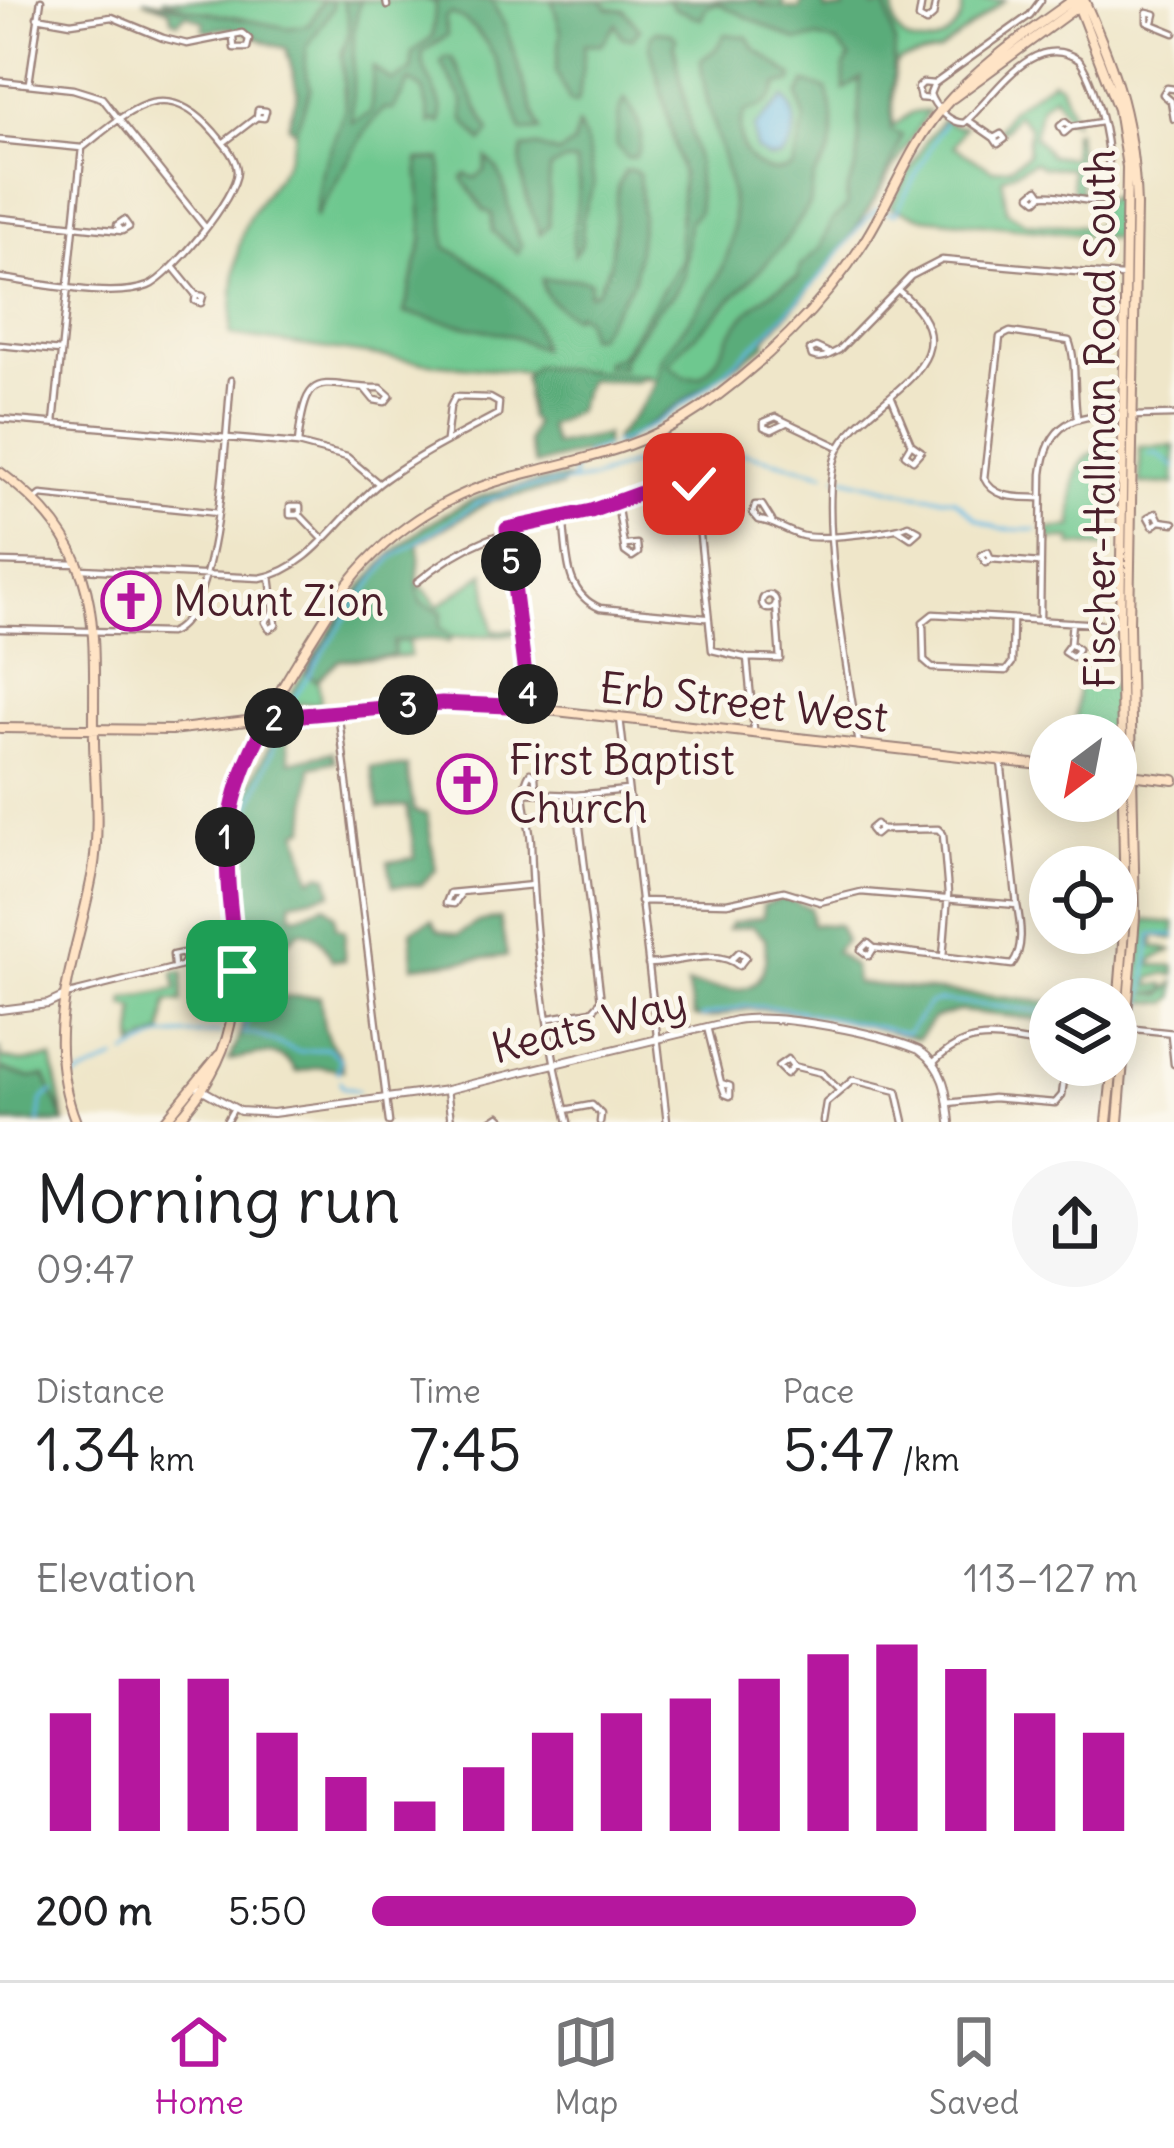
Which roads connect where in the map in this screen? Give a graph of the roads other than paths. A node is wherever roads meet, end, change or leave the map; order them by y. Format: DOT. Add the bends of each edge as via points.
graph roads {
  1 [pos="40,0"];
  2 [pos="922,0"];
  3 [pos="936,0"];
  4 [pos="1041,0"];
  5 [pos="1078,3"];
  6 [pos="37,17"];
  7 [pos="1153,22"];
  8 [pos="1174,33"];
  9 [pos="233,37"];
  10 [pos="0,81"];
  11 [pos="29,84"];
  12 [pos="934,84"];
  13 [pos="1174,89"];
  14 [pos="931,99"];
  15 [pos="1172,101"];
  16 [pos="941,110"];
  17 [pos="257,117"];
  18 [pos="119,118"];
  19 [pos="1174,119"];
  20 [pos="968,120"];
  21 [pos="1101,122"];
  22 [pos="1071,128"];
  23 [pos="994,138"];
  24 [pos="0,140"];
  25 [pos="223,143"];
  26 [pos="82,148"];
  27 [pos="1042,195"];
  28 [pos="0,218"];
  29 [pos="73,224"];
  30 [pos="205,227"];
  31 [pos="122,231"];
  32 [pos="174,268"];
  33 [pos="1130,276"];
  34 [pos="0,278"];
  35 [pos="68,286"];
  36 [pos="898,290"];
  37 [pos="196,295"];
  38 [pos="0,345"];
  39 [pos="62,351"];
  40 [pos="831,354"];
  41 [pos="231,380"];
  42 [pos="365,389"];
  43 [pos="892,398"];
  44 [pos="1128,416"];
  45 [pos="1174,416"];
  46 [pos="1077,417"];
  47 [pos="0,419"];
  48 [pos="54,423"];
  49 [pos="787,423"];
  50 [pos="224,439"];
  51 [pos="446,440"];
  52 [pos="298,444"];
  53 [pos="911,444"];
  54 [pos="839,447"];
  55 [pos="0,472"];
  56 [pos="378,483"];
  57 [pos="1041,498"];
  58 [pos="35,500"];
  59 [pos="617,503"];
  60 [pos="218,513"];
  61 [pos="300,515"];
  62 [pos="563,518"];
  63 [pos="772,521"];
  64 [pos="1160,521"];
  65 [pos="1174,523"];
  66 [pos="507,529"];
  67 [pos="899,530"];
  68 [pos="323,538"];
  69 [pos="832,538"];
  70 [pos="626,545"];
  71 [pos="992,560"];
  72 [pos="0,562"];
  73 [pos="1040,562"];
  74 [pos="80,566"];
  75 [pos="206,576"];
  76 [pos="270,576"];
  77 [pos="417,582"];
  78 [pos="776,604"];
  79 [pos="274,611"];
  80 [pos="707,618"];
  81 [pos="1012,620"];
  82 [pos="1040,621"];
  83 [pos="1072,622"];
  84 [pos="1125,625"];
  85 [pos="0,629"];
  86 [pos="95,632"];
  87 [pos="1070,644"];
  88 [pos="746,658"];
  89 [pos="529,707"];
  90 [pos="338,710"];
  91 [pos="1123,714"];
  92 [pos="268,718"];
  93 [pos="620,718"];
  94 [pos="0,728"];
  95 [pos="70,728"];
  96 [pos="94,729"];
  97 [pos="115,729"];
  98 [pos="754,732"];
  99 [pos="859,744"];
  100 [pos="94,750"];
  101 [pos="1001,761"];
  102 [pos="1029,764"];
  103 [pos="1137,776"];
  104 [pos="1174,780"];
  105 [pos="628,790"];
  106 [pos="536,792"];
  107 [pos="525,793"];
  108 [pos="576,795"];
  109 [pos="1123,822"];
  110 [pos="881,830"];
  111 [pos="533,885"];
  112 [pos="461,893"];
  113 [pos="948,899"];
  114 [pos="640,901"];
  115 [pos="1018,905"];
  116 [pos="874,949"];
  117 [pos="943,957"];
  118 [pos="732,959"];
  119 [pos="648,964"];
  120 [pos="175,965"];
  121 [pos="1123,978"];
  122 [pos="64,997"];
  123 [pos="0,1010"];
  124 [pos="548,1019"];
  125 [pos="706,1027"];
  126 [pos="1137,1031"];
  127 [pos="1172,1034"];
  128 [pos="657,1039"];
  129 [pos="1029,1043"];
  130 [pos="934,1062"];
  131 [pos="554,1064"];
  132 [pos="1174,1064"];
  133 [pos="793,1066"];
  134 [pos="721,1083"];
  135 [pos="1063,1086"];
  136 [pos="1111,1086"];
  137 [pos="1119,1086"];
  138 [pos="199,1088"];
  139 [pos="838,1089"];
  140 [pos="447,1090"];
  141 [pos="386,1098"];
  142 [pos="948,1103"];
  143 [pos="234,1108"];
  144 [pos="565,1110"];
  145 [pos="76,1122"];
  146 [pos="164,1122"];
  147 [pos="176,1122"];
  148 [pos="226,1122"];
  149 [pos="389,1122"];
  150 [pos="451,1122"];
  151 [pos="490,1122"];
  152 [pos="505,1122"];
  153 [pos="568,1122"];
  154 [pos="600,1122"];
  155 [pos="667,1122"];
  156 [pos="823,1122"];
  157 [pos="904,1122"];
  158 [pos="950,1122"];
  159 [pos="1107,1122"];
  160 [pos="1118,1122"];
  1 -- 6 [label="street"];
  2 -- 3 [label="street" via="919,19 926,22"];
  4 -- 12 [label="street"];
  5 -- 16 [label="main road"];
  5 -- 33 [label="main road, Fischer-Hallman Road South" via="1120,84 1132,134"];
  6 -- 9 [label="street" via="112,17 187,44"];
  6 -- 11 [label="street"];
  7 -- 8 [label="street"];
  10 -- 11 [label="street"];
  11 -- 18 [label="street" via="91,93"];
  12 -- 14 [label="street"];
  12 -- 14 [label="street" via="918,88 920,98"];
  13 -- 15 [label="street" via="1163,94"];
  14 -- 16 [label="street"];
  15 -- 19 [label="street"];
  16 -- 20 [label="street" via="955,122"];
  16 -- 92 [label="main road" via="863,243 773,348 706,404 639,444 501,480 402,531 336,600"];
  17 -- 25 [label="street"];
  18 -- 25 [label="street" via="146,102 179,104"];
  18 -- 26 [label="street"];
  18 -- 30 [label="street"];
  20 -- 21 [label="street" via="1001,82 1052,50 1086,70"];
  20 -- 23 [label="street"];
  21 -- 22 [label="street"];
  21 -- 27 [label="street" via="1106,197"];
  24 -- 26 [label="street"];
  25 -- 30 [label="street" via="235,182"];
  26 -- 29 [label="street"];
  28 -- 29 [label="street"];
  29 -- 31 [label="street"];
  29 -- 35 [label="street"];
  30 -- 32 [label="street"];
  32 -- 35 [label="street" via="134,290"];
  32 -- 37 [label="street"];
  33 -- 36 [label="street" via="942,260"];
  33 -- 44 [label="main road, Fischer-Hallman Road South"];
  34 -- 35 [label="street"];
  35 -- 39 [label="street"];
  36 -- 40 [label="street"];
  36 -- 43 [label="street" via="919,309 928,338 918,370"];
  38 -- 39 [label="street"];
  39 -- 48 [label="street"];
  41 -- 50 [label="street"];
  42 -- 52 [label="street" via="338,382 312,390"];
  43 -- 53 [label="street"];
  43 -- 54 [label="street"];
  44 -- 45 [label="street"];
  44 -- 46 [label="street"];
  44 -- 84 [label="main road, Fischer-Hallman Road South"];
  46 -- 57 [label="street" via="1053,436"];
  46 -- 57 [label="street" via="1069,341 1000,337 984,478 998,494"];
  47 -- 48 [label="street"];
  48 -- 50 [label="street"];
  49 -- 54 [label="street"];
  50 -- 52 [label="street"];
  50 -- 60 [label="street"];
  51 -- 51 [label="street" via="495,416 500,406 455,397"];
  51 -- 56 [label="street"];
  52 -- 56 [label="street" via="347,457"];
  54 -- 69 [label="street" via="828,491"];
  55 -- 58 [label="main road"];
  56 -- 68 [label="street"];
  57 -- 73 [label="street"];
  58 -- 60 [label="street" via="41,494"];
  58 -- 74 [label="main road"];
  59 -- 62 [label="street"];
  59 -- 70 [label="street"];
  59 -- 80 [label="street" via="691,480"];
  60 -- 75 [label="street"];
  61 -- 68 [label="street"];
  62 -- 66 [label="street"];
  62 -- 80 [label="street" via="571,577 586,602"];
  63 -- 69 [label="street" via="808,538"];
  64 -- 65 [label="street"];
  66 -- 77 [label="street"];
  66 -- 89 [label="street"];
  67 -- 69 [label="street"];
  68 -- 76 [label="street"];
  69 -- 99 [label="street"];
  71 -- 73 [label="street"];
  72 -- 74 [label="street"];
  73 -- 82 [label="street"];
  74 -- 75 [label="street"];
  74 -- 86 [label="main road"];
  75 -- 76 [label="street"];
  75 -- 86 [label="street" via="186,623 169,633"];
  76 -- 79 [label="street"];
  78 -- 88 [label="street" via="782,656"];
  80 -- 88 [label="street" via="712,650"];
  81 -- 81 [label="street" via="928,616 924,661 1006,671"];
  81 -- 82 [label="street"];
  82 -- 83 [label="street"];
  83 -- 84 [label="street"];
  83 -- 87 [label="street"];
  84 -- 91 [label="main road, Fischer-Hallman Road South"];
  85 -- 86 [label="street"];
  86 -- 96 [label="main road"];
  88 -- 98 [label="street"];
  89 -- 90 [label="main road, Erb Street West"];
  89 -- 93 [label="main road, Erb Street West"];
  90 -- 92 [label="main road, Erb Street West"];
  90 -- 141 [label="street"];
  92 -- 97 [label="main road, Erb Street West"];
  92 -- 138 [label="main road" via="236,783 227,823 237,995 231,1028"];
  93 -- 98 [label="main road, Erb Street West"];
  93 -- 105 [label="street"];
  94 -- 95 [label="main road, Erb Street West"];
  95 -- 96 [label="main road, Erb Street West"];
  95 -- 100 [label="main road"];
  96 -- 97 [label="main road, Erb Street West"];
  96 -- 100 [label="main road"];
  97 -- 100 [label="main road"];
  98 -- 99 [label="main road, Erb Street West"];
  99 -- 101 [label="main road, Erb Street West"];
  100 -- 122 [label="main road" via="95,859"];
  101 -- 102 [label="main road, Erb Street West"];
  101 -- 115 [label="street"];
  103 -- 104 [label="main road"];
  105 -- 108 [label="street"];
  105 -- 114 [label="street"];
  106 -- 107 [label="street"];
  106 -- 107 [label="street" via="530,773"];
  106 -- 108 [label="street"];
  107 -- 111 [label="street"];
  108 -- 124 [label="street" via="601,1001 596,1010"];
  109 -- 121 [label="main road, Fischer-Hallman Road South"];
  110 -- 113 [label="street" via="941,830"];
  111 -- 112 [label="street"];
  111 -- 124 [label="street"];
  113 -- 114 [label="street" via="861,892 820,902 784,890 727,903"];
  113 -- 115 [label="street"];
  113 -- 117 [label="street"];
  114 -- 119 [label="street"];
  115 -- 117 [label="street" via="1016,963"];
  116 -- 117 [label="street"];
  118 -- 119 [label="street"];
  119 -- 128 [label="street"];
  120 -- 122 [label="street"];
  122 -- 123 [label="street"];
  122 -- 145 [label="main road" via="61,1066"];
  124 -- 131 [label="street"];
  125 -- 128 [label="street, Keats Way"];
  125 -- 130 [label="street, Keats Way" via="760,1018 806,1023 900,1043"];
  125 -- 134 [label="street"];
  126 -- 127 [label="street"];
  127 -- 132 [label="street"];
  128 -- 131 [label="street, Keats Way"];
  128 -- 155 [label="street"];
  129 -- 130 [label="street" via="968,1038"];
  130 -- 142 [label="street"];
  131 -- 140 [label="street, Keats Way"];
  131 -- 144 [label="street"];
  133 -- 139 [label="street" via="823,1072"];
  135 -- 142 [label="street" via="1055,1103"];
  136 -- 159 [label="main road"];
  137 -- 160 [label="main road, Fischer-Hallman Road South"];
  138 -- 143 [label="street, Keats Way"];
  138 -- 146 [label="main road"];
  138 -- 147 [label="main road"];
  139 -- 156 [label="street"];
  139 -- 157 [label="street" via="853,1080 894,1089"];
  140 -- 141 [label="street, Keats Way"];
  140 -- 150 [label="street"];
  141 -- 143 [label="street, Keats Way" via="273,1113"];
  141 -- 149 [label="street"];
  142 -- 158 [label="street"];
  143 -- 148 [label="street"];
  144 -- 153 [label="street"];
  144 -- 154 [label="street" via="592,1106"];
  151 -- 152 [label="street"];
}
